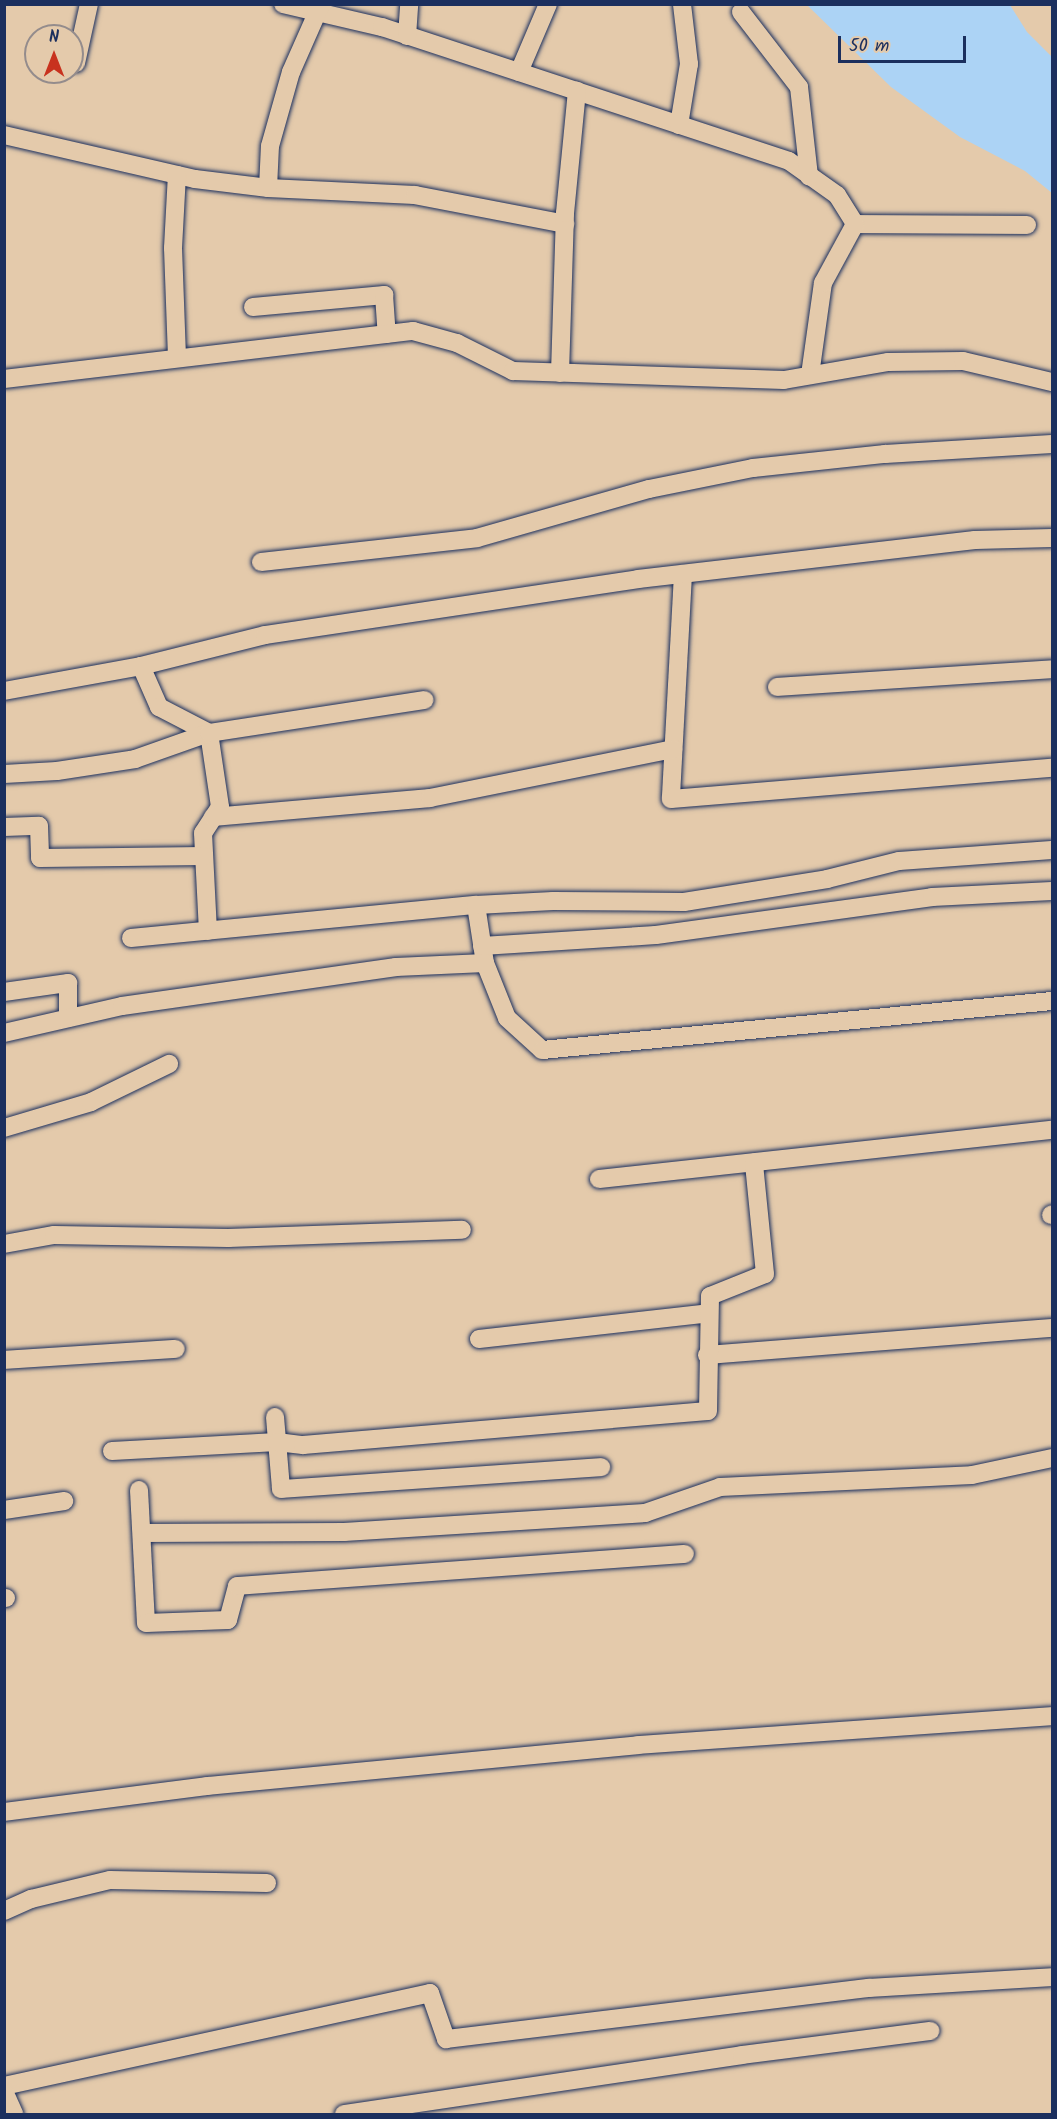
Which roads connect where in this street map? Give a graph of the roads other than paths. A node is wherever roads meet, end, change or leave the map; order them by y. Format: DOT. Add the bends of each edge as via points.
graph roads {
  1 [pos="89,4"];
  2 [pos="283,4"];
  3 [pos="409,4"];
  4 [pos="548,4"];
  5 [pos="682,4"];
  6 [pos="320,9"];
  7 [pos="741,12"];
  8 [pos="84,27"];
  9 [pos="407,36"];
  10 [pos="519,72"];
  11 [pos="577,91"];
  12 [pos="679,125"];
  13 [pos="4,135"];
  14 [pos="177,175"];
  15 [pos="809,176"];
  16 [pos="268,188"];
  17 [pos="565,224"];
  18 [pos="855,224"];
  19 [pos="1027,225"];
  20 [pos="253,307"];
  21 [pos="387,334"];
  22 [pos="177,357"];
  23 [pos="560,373"];
  24 [pos="810,375"];
  25 [pos="4,379"];
  26 [pos="1053,382"];
  27 [pos="1053,444"];
  28 [pos="1053,538"];
  29 [pos="261,562"];
  30 [pos="683,574"];
  31 [pos="141,666"];
  32 [pos="1053,669"];
  33 [pos="777,687"];
  34 [pos="4,691"];
  35 [pos="424,700"];
  36 [pos="209,733"];
  37 [pos="673,749"];
  38 [pos="1053,768"];
  39 [pos="4,774"];
  40 [pos="213,817"];
  41 [pos="4,827"];
  42 [pos="1053,850"];
  43 [pos="204,856"];
  44 [pos="1053,891"];
  45 [pos="476,904"];
  46 [pos="208,931"];
  47 [pos="131,938"];
  48 [pos="484,954"];
  49 [pos="4,992"];
  50 [pos="1053,1001"];
  51 [pos="68,1018"];
  52 [pos="4,1033"];
  53 [pos="169,1064"];
  54 [pos="4,1128"];
  55 [pos="1053,1130"];
  56 [pos="754,1163"];
  57 [pos="599,1179"];
  58 [pos="462,1230"];
  59 [pos="4,1244"];
  60 [pos="709,1313"];
  61 [pos="1053,1328"];
  62 [pos="479,1339"];
  63 [pos="176,1348"];
  64 [pos="707,1355"];
  65 [pos="4,1360"];
  66 [pos="275,1417"];
  67 [pos="277,1442"];
  68 [pos="112,1451"];
  69 [pos="1053,1458"];
  70 [pos="601,1467"];
  71 [pos="139,1490"];
  72 [pos="64,1501"];
  73 [pos="4,1510"];
  74 [pos="142,1533"];
  75 [pos="685,1554"];
  76 [pos="1053,1716"];
  77 [pos="4,1812"];
  78 [pos="267,1883"];
  79 [pos="4,1911"];
  80 [pos="1053,1977"];
  81 [pos="930,2031"];
  82 [pos="4,2086"];
  83 [pos="4,2096"];
  84 [pos="12,2115"];
  85 [pos="344,2115"];
  1 -- 8 [label="street"];
  2 -- 6 [label="street"];
  3 -- 9 [label="street"];
  4 -- 10 [label="street"];
  5 -- 12 [label="street" via="689,64"];
  6 -- 9 [label="street"];
  6 -- 16 [label="street" via="291,72 270,146"];
  7 -- 15 [label="street" via="799,87"];
  9 -- 10 [label="street"];
  10 -- 11 [label="street"];
  11 -- 12 [label="street"];
  11 -- 17 [label="street"];
  12 -- 15 [label="street" via="789,161"];
  13 -- 14 [label="street"];
  14 -- 16 [label="street"];
  14 -- 22 [label="street" via="173,248"];
  15 -- 18 [label="street" via="837,195"];
  16 -- 17 [label="street" via="415,195"];
  17 -- 23 [label="street"];
  18 -- 19 [label="street"];
  18 -- 24 [label="street" via="823,283"];
  20 -- 21 [label="street" via="384,295"];
  21 -- 22 [label="street"];
  21 -- 23 [label="street" via="413,331 458,342 513,371"];
  22 -- 25 [label="street"];
  23 -- 24 [label="street" via="784,380"];
  24 -- 26 [label="street" via="888,362 963,361"];
  27 -- 29 [label="street" via="885,454 753,468 649,489 477,538"];
  28 -- 30 [label="street" via="975,540"];
  30 -- 31 [label="street" via="265,635"];
  30 -- 37 [label="street"];
  31 -- 34 [label="street"];
  31 -- 36 [label="street" via="159,707"];
  32 -- 33 [label="street"];
  35 -- 36 [label="street"];
  36 -- 39 [label="street" via="135,759 57,771"];
  36 -- 40 [label="street" via="219,807"];
  37 -- 38 [label="street" via="671,799"];
  37 -- 40 [label="street" via="430,798"];
  40 -- 43 [label="street" via="203,833"];
  41 -- 43 [label="street" via="39,826 40,858"];
  42 -- 45 [label="street" via="899,861 827,879 684,902"];
  43 -- 46 [label="street"];
  44 -- 48 [label="street" via="932,897 656,936"];
  45 -- 46 [label="street"];
  45 -- 48 [label="street"];
  46 -- 47 [label="street"];
  48 -- 50 [label="street" via="507,1018 542,1050"];
  48 -- 51 [label="street" via="122,1006"];
  49 -- 51 [label="street" via="68,983"];
  51 -- 52 [label="street"];
  53 -- 54 [label="street" via="91,1102"];
  55 -- 56 [label="street"];
  56 -- 57 [label="street"];
  56 -- 60 [label="street" via="765,1274 710,1296"];
  58 -- 59 [label="street" via="228,1238 54,1235"];
  60 -- 62 [label="street"];
  60 -- 64 [label="street"];
  61 -- 64 [label="street"];
  63 -- 65 [label="street"];
  64 -- 67 [label="street" via="708,1411 303,1445"];
  66 -- 67 [label="street"];
  67 -- 68 [label="street"];
  67 -- 70 [label="street" via="281,1489"];
  69 -- 74 [label="street" via="972,1475 720,1487 645,1513 344,1532"];
  71 -- 74 [label="street"];
  72 -- 73 [label="street"];
  74 -- 75 [label="street" via="146,1623 228,1620 237,1586"];
  76 -- 77 [label="street" via="639,1745 207,1786"];
  78 -- 79 [label="street" via="110,1880 31,1899"];
  80 -- 82 [label="street" via="869,1988 446,2039 430,1993"];
  81 -- 85 [label="street"];
  83 -- 84 [label="street"];
}
